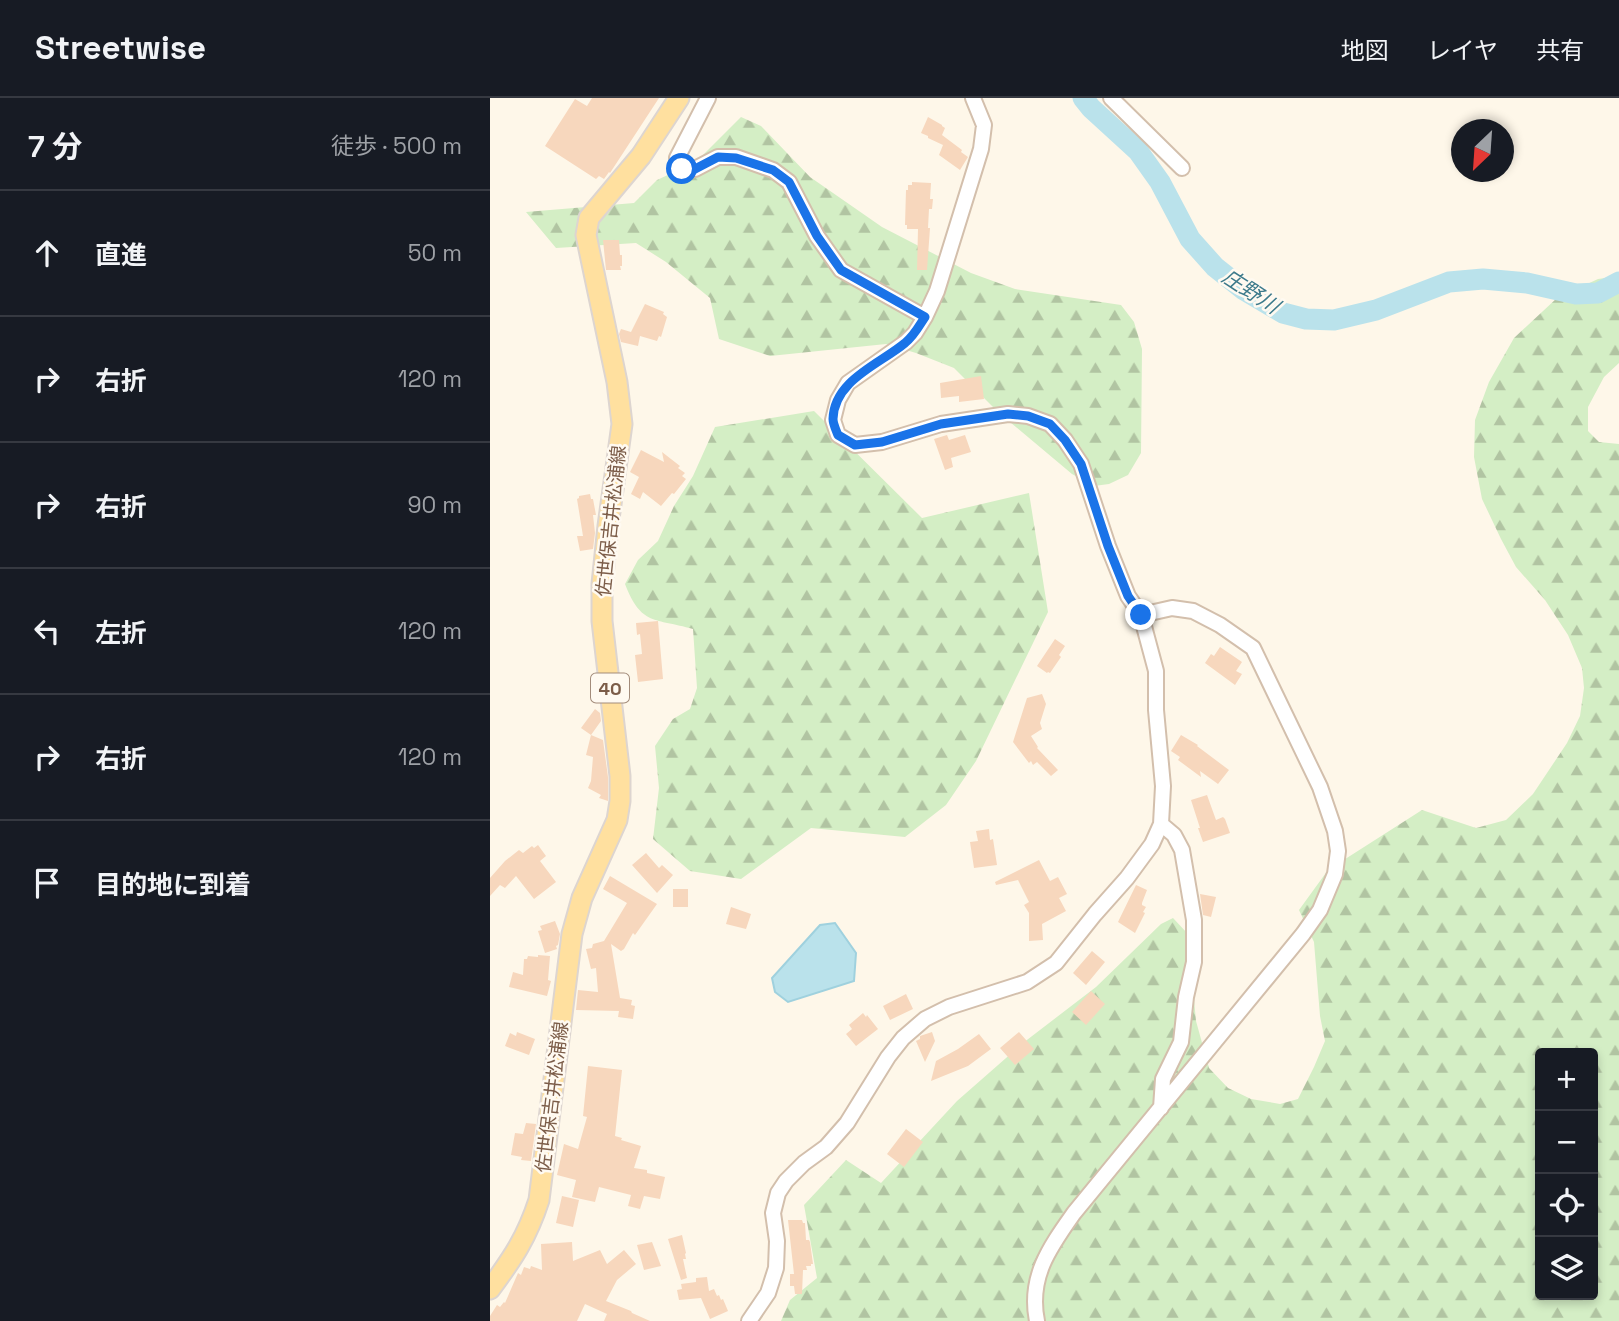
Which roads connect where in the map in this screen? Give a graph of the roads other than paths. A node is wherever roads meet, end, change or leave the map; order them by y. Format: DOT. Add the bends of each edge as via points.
graph roads {
  1 [pos="679,98"];
  2 [pos="708,98"];
  3 [pos="974,98"];
  4 [pos="1111,98"];
  5 [pos="1182,168"];
  6 [pos="925,317"];
  7 [pos="1141,615"];
  8 [pos="1161,824"];
  9 [pos="1161,1108"];
  10 [pos="490,1289"];
  11 [pos="749,1321"];
  12 [pos="1037,1321"];
  1 -- 10 [label="main road, 佐世保吉井松浦線 / 40" via="640,156 589,218 586,235 622,424 602,584 620,802 572,934 539,1200 515,1256"];
  2 -- 6 [label="street" via="677,158 682,169 695,169 718,157 773,170 789,182 841,270"];
  3 -- 6 [label="street" via="984,125 981,149"];
  4 -- 5 [label="street"];
  6 -- 7 [label="street" via="906,342 848,383 833,420 838,435 855,445 882,442 941,424 1008,414 1050,424 1081,464 1113,559"];
  7 -- 8 [label="street" via="1156,671"];
  7 -- 9 [label="street" via="1172,608 1193,611 1253,648 1320,787 1338,851 1335,874 1320,910"];
  8 -- 9 [label="street" via="1182,850 1194,920 1194,962 1181,1042 1163,1079"];
  8 -- 11 [label="street" via="1127,878 1056,963 1027,982 949,1007 903,1038 847,1123 778,1193 776,1268 768,1293"];
  9 -- 12 [label="street" via="1049,1248 1036,1282"];
}
